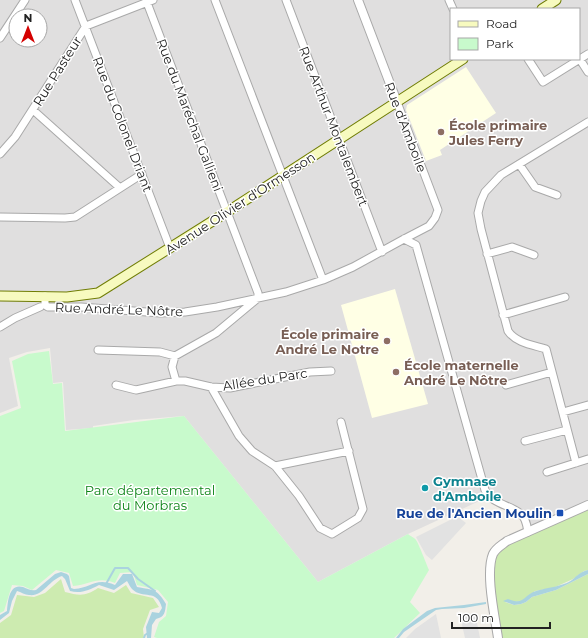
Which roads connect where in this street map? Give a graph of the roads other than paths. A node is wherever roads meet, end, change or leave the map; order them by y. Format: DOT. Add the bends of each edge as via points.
graph roads {
  1 [pos="24,0"];
  2 [pos="75,0"];
  3 [pos="215,0"];
  4 [pos="286,0"];
  5 [pos="358,0"];
  6 [pos="556,0"];
  7 [pos="148,1"];
  8 [pos="545,6"];
  9 [pos="86,26"];
  10 [pos="0,38"];
  11 [pos="462,60"];
  12 [pos="529,60"];
  13 [pos="576,60"];
  14 [pos="580,60"];
  15 [pos="588,72"];
  16 [pos="397,102"];
  17 [pos="33,110"];
  18 [pos="588,122"];
  19 [pos="339,140"];
  20 [pos="0,154"];
  21 [pos="519,164"];
  22 [pos="142,174"];
  23 [pos="283,176"];
  24 [pos="119,187"];
  25 [pos="557,195"];
  26 [pos="227,212"];
  27 [pos="0,217"];
  28 [pos="404,240"];
  29 [pos="170,248"];
  30 [pos="382,252"];
  31 [pos="487,254"];
  32 [pos="534,255"];
  33 [pos="323,280"];
  34 [pos="0,296"];
  35 [pos="45,296"];
  36 [pos="565,296"];
  37 [pos="258,298"];
  38 [pos="40,308"];
  39 [pos="503,314"];
  40 [pos="0,327"];
  41 [pos="98,350"];
  42 [pos="175,356"];
  43 [pos="332,371"];
  44 [pos="552,372"];
  45 [pos="176,381"];
  46 [pos="116,385"];
  47 [pos="506,385"];
  48 [pos="211,387"];
  49 [pos="588,405"];
  50 [pos="563,412"];
  51 [pos="342,422"];
  52 [pos="567,430"];
  53 [pos="525,441"];
  54 [pos="349,451"];
  55 [pos="588,459"];
  56 [pos="576,463"];
  57 [pos="275,466"];
  58 [pos="547,472"];
  59 [pos="588,505"];
  60 [pos="528,532"];
  61 [pos="498,638"];
  1 -- 10 [label="street"];
  2 -- 9 [label="street, Rue du Colonel Driant"];
  3 -- 23 [label="street"];
  4 -- 19 [label="street, Rue Arthur Montalembert"];
  5 -- 16 [label="street, Rue d'Amboile"];
  6 -- 8 [label="main road"];
  7 -- 9 [label="street, Rue Pasteur"];
  7 -- 26 [label="street, Rue du Maréchal Gallieni"];
  9 -- 17 [label="street, Rue Pasteur"];
  9 -- 22 [label="street, Rue du Colonel Driant"];
  11 -- 16 [label="main road, Avenue Olivier d'Ormesson"];
  12 -- 13 [label="street" via="543,82"];
  14 -- 15 [label="street"];
  16 -- 19 [label="main road, Avenue Olivier d'Ormesson"];
  16 -- 28 [label="street, Rue d'Amboile" via="438,210 429,226"];
  17 -- 20 [label="street, Rue Pasteur"];
  17 -- 24 [label="street"];
  18 -- 21 [label="street"];
  19 -- 23 [label="main road, Avenue Olivier d'Ormesson"];
  19 -- 30 [label="street, Rue Arthur Montalembert"];
  21 -- 25 [label="street" via="535,187"];
  21 -- 31 [label="street" via="501,175 485,192 481,201 479,222"];
  22 -- 24 [label="street"];
  22 -- 29 [label="street, Rue du Colonel Driant"];
  23 -- 26 [label="main road, Avenue Olivier d'Ormesson"];
  23 -- 33 [label="street"];
  24 -- 27 [label="street" via="75,217"];
  26 -- 29 [label="main road, Avenue Olivier d'Ormesson"];
  26 -- 37 [label="street, Rue du Maréchal Gallieni"];
  28 -- 30 [label="street, Rue André Le Nôtre"];
  28 -- 60 [label="street" via="416,245 485,490 488,497 521,514 526,521"];
  29 -- 35 [label="main road, Avenue Olivier d'Ormesson" via="98,293 67,297"];
  30 -- 33 [label="street, Rue André Le Nôtre"];
  31 -- 32 [label="street" via="512,247"];
  31 -- 39 [label="street"];
  33 -- 37 [label="street, Rue André Le Nôtre"];
  34 -- 35 [label="main road, Avenue Olivier d'Ormesson"];
  35 -- 37 [label="street, Rue André Le Nôtre" via="45,305 48,307 160,313 185,312"];
  36 -- 39 [label="street"];
  37 -- 42 [label="street" via="216,333"];
  38 -- 40 [label="street"];
  39 -- 44 [label="street" via="512,337 546,349"];
  41 -- 42 [label="street" via="160,352"];
  42 -- 45 [label="street" via="172,367"];
  43 -- 48 [label="street, Allée du Parc" via="310,372 230,388"];
  44 -- 47 [label="street"];
  44 -- 50 [label="street"];
  45 -- 46 [label="street, Allée du Parc" via="136,390"];
  45 -- 48 [label="street, Allée du Parc"];
  48 -- 57 [label="street" via="239,436 252,450"];
  49 -- 50 [label="street"];
  50 -- 52 [label="street"];
  51 -- 54 [label="street"];
  52 -- 53 [label="street"];
  52 -- 56 [label="street"];
  54 -- 57 [label="street"];
  54 -- 57 [label="street" via="363,509 358,518 332,534 320,528"];
  55 -- 56 [label="street"];
  56 -- 58 [label="street"];
  59 -- 60 [label="street"];
  60 -- 61 [label="street" via="498,547 491,562 491,586"];
}
